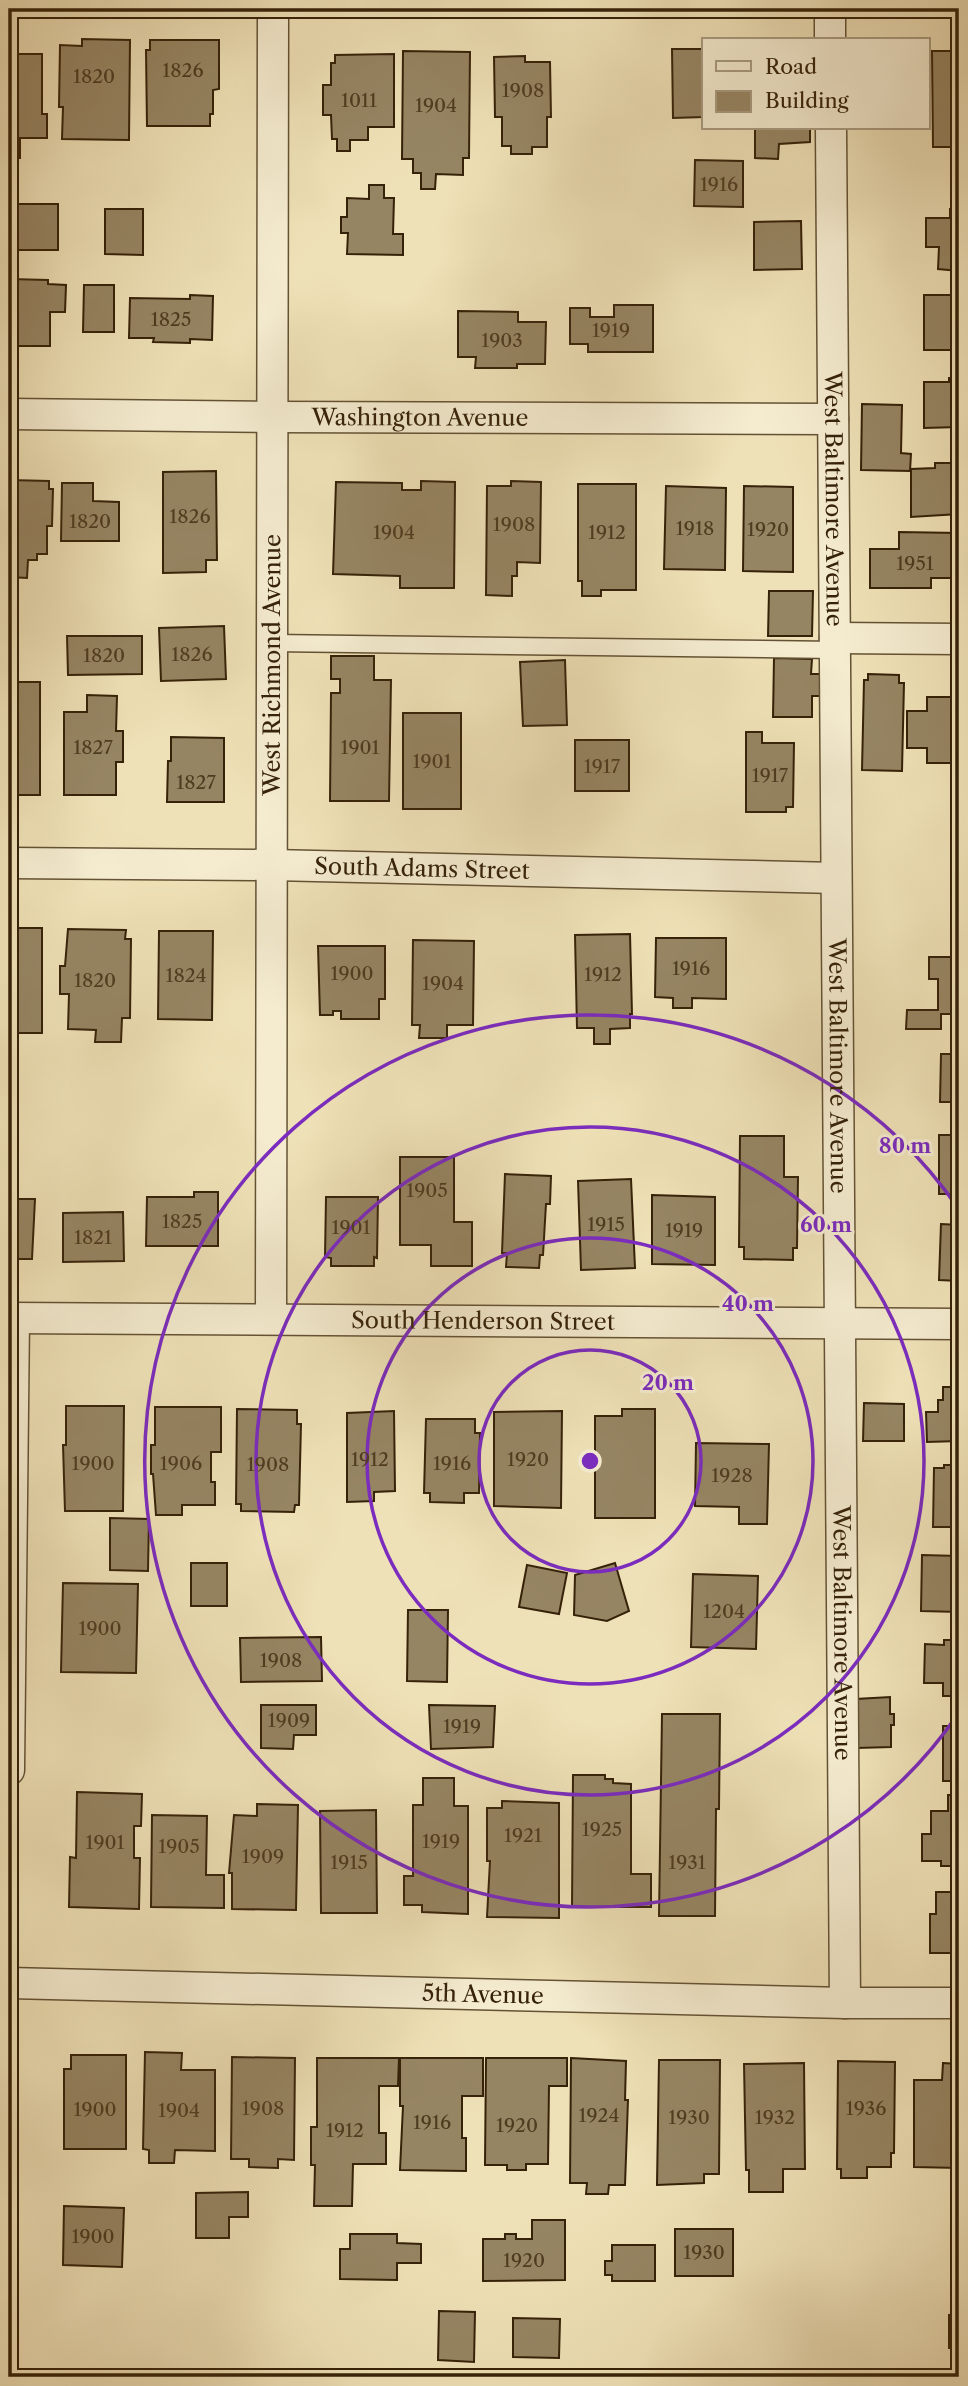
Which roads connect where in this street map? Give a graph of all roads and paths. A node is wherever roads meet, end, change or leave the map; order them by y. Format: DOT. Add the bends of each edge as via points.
graph roads {
  1 [pos="273,9"];
  2 [pos="830,9"];
  3 [pos="830,38"];
  4 [pos="831,130"];
  5 [pos="9,414"];
  6 [pos="273,417"];
  7 [pos="833,419"];
  8 [pos="959,639"];
  9 [pos="272,643"];
  10 [pos="835,644"];
  11 [pos="9,863"];
  12 [pos="272,865"];
  13 [pos="836,878"];
  14 [pos="11,1318"];
  15 [pos="271,1320"];
  16 [pos="839,1324"];
  17 [pos="959,1324"];
  18 [pos="9,1770"];
  19 [pos="9,1983"];
  20 [pos="845,2003"];
  21 [pos="959,2003"];
  1 -- 6 [label="street, West Richmond Avenue"];
  2 -- 3 [label="street"];
  4 -- 7 [label="street, West Baltimore Avenue"];
  5 -- 6 [label="street, Washington Avenue"];
  6 -- 7 [label="street, Washington Avenue"];
  6 -- 9 [label="street, West Richmond Avenue"];
  7 -- 10 [label="street, West Baltimore Avenue"];
  8 -- 10 [label="street"];
  9 -- 10 [label="lane"];
  9 -- 12 [label="street, West Richmond Avenue"];
  10 -- 13 [label="street, West Baltimore Avenue"];
  11 -- 12 [label="street, South Adams Street"];
  12 -- 13 [label="street, South Adams Street"];
  12 -- 15 [label="street, West Richmond Avenue"];
  13 -- 16 [label="street, West Baltimore Avenue"];
  14 -- 15 [label="street, South Henderson Street"];
  14 -- 18 [label="street"];
  15 -- 16 [label="street, South Henderson Street"];
  16 -- 17 [label="street, South Henderson Street"];
  16 -- 20 [label="street, West Baltimore Avenue"];
  19 -- 20 [label="street, 5th Avenue"];
  20 -- 21 [label="street, 5th Avenue"];
}
